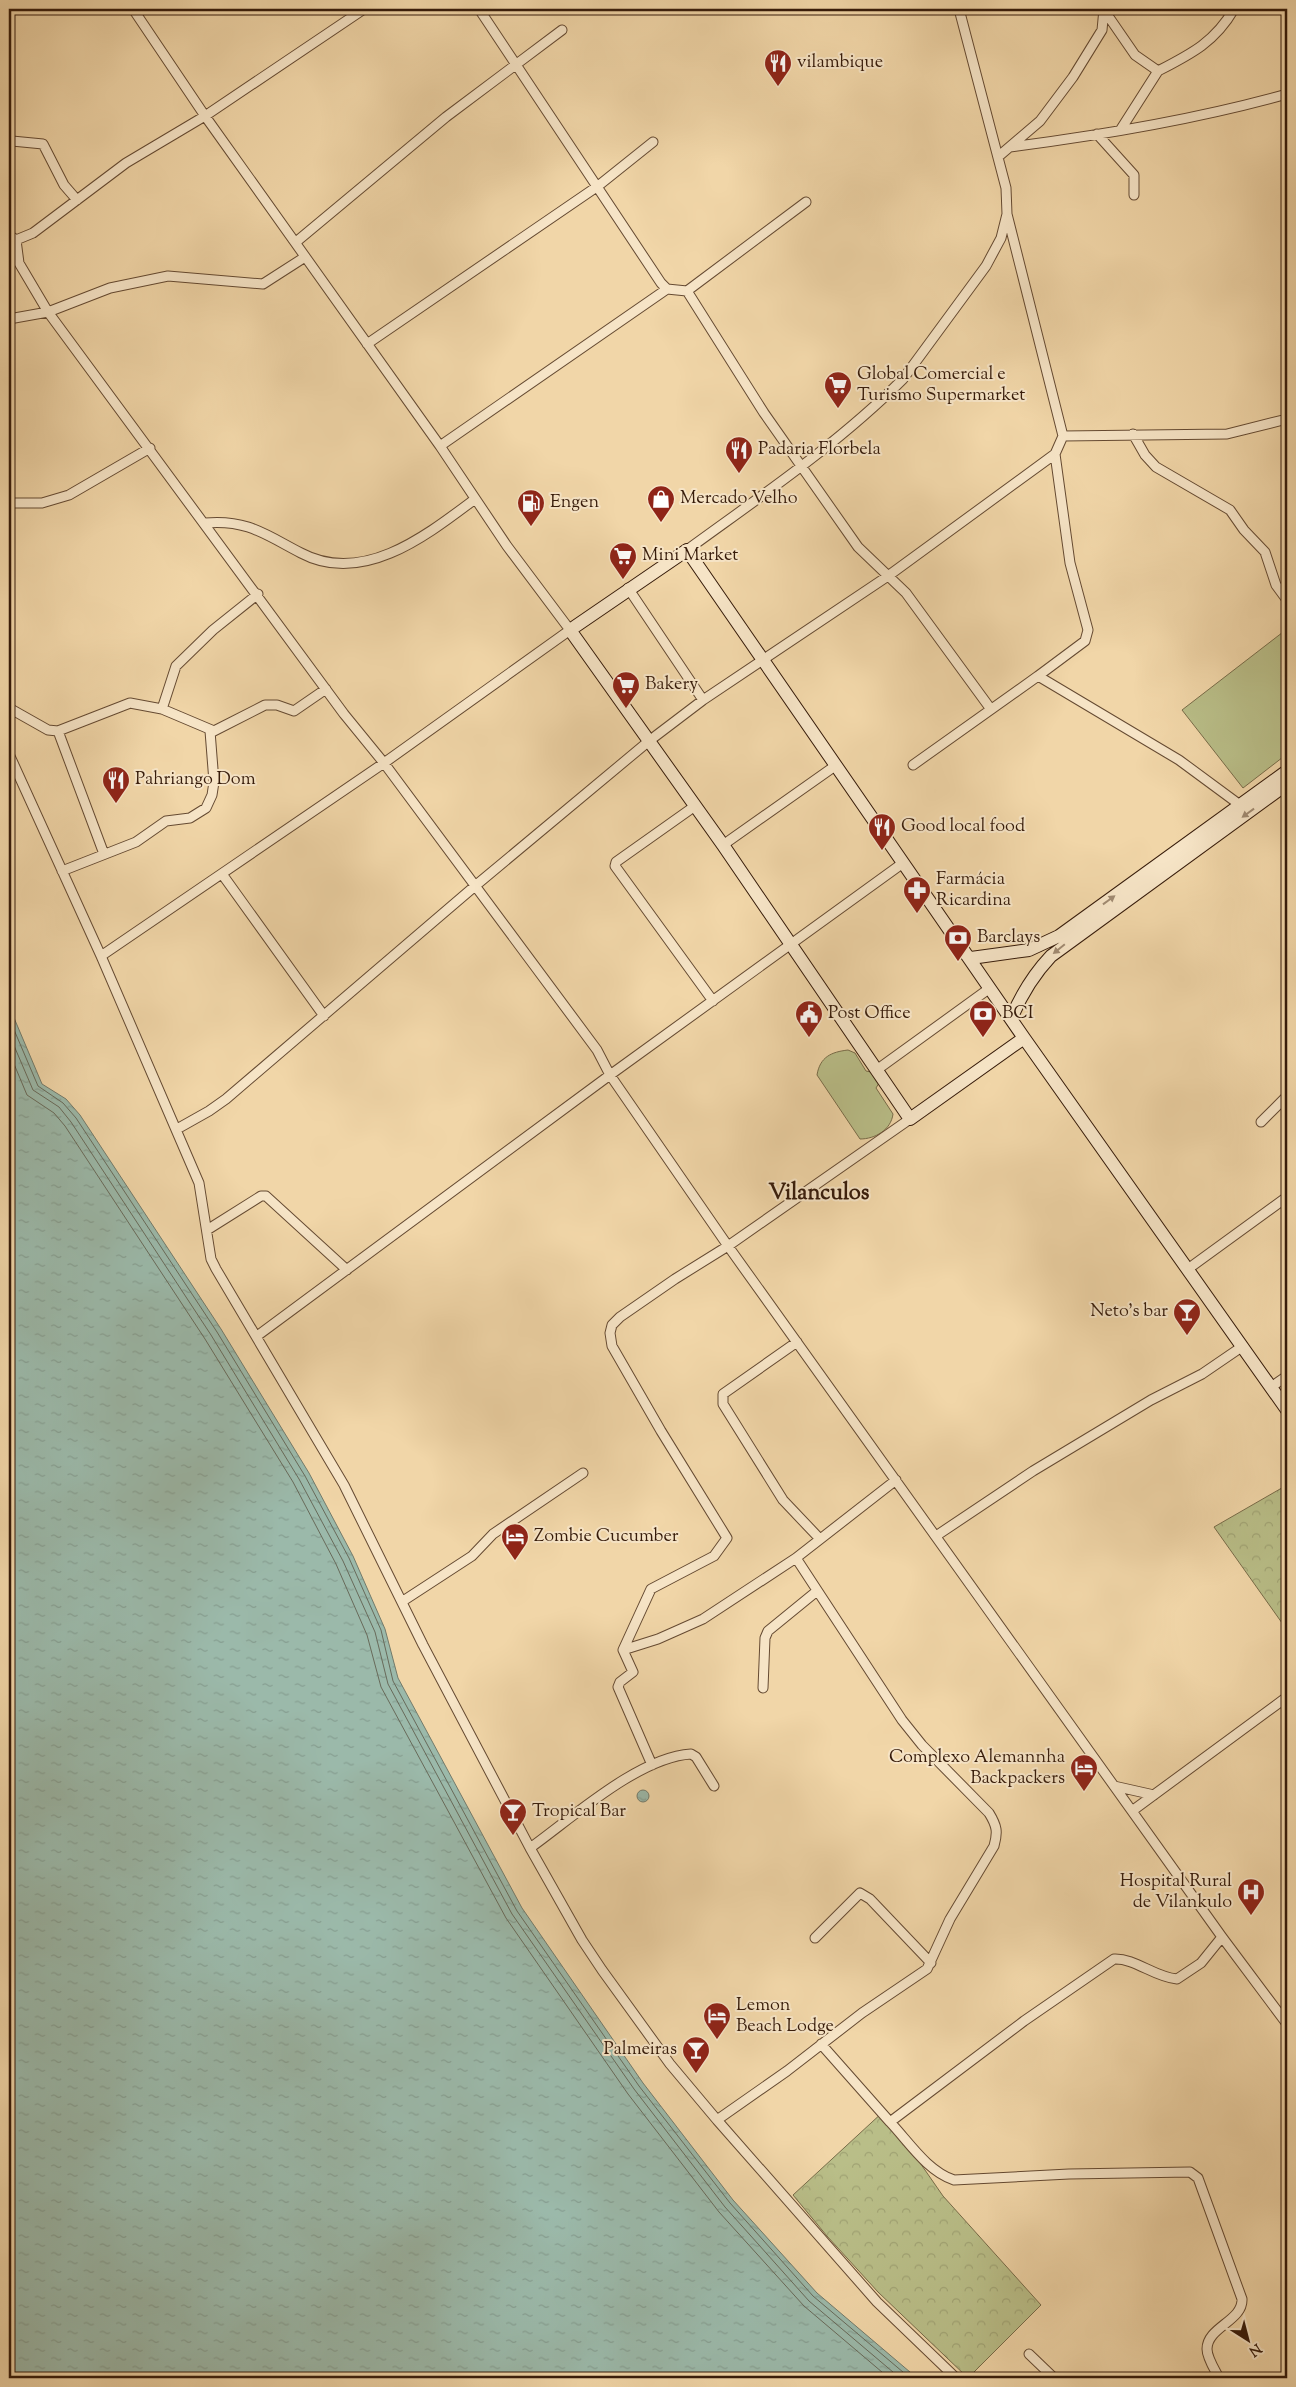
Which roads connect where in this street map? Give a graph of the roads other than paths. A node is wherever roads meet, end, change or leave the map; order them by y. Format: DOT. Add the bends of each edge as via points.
graph roads {
  1 [pos="145,9"];
  2 [pos="364,9"];
  3 [pos="479,9"];
  4 [pos="959,9"];
  5 [pos="1104,9"];
  6 [pos="1234,9"];
  7 [pos="135,12"];
  8 [pos="562,30"];
  9 [pos="516,64"];
  10 [pos="1158,71"];
  11 [pos="1287,94"];
  12 [pos="205,116"];
  13 [pos="1121,129"];
  14 [pos="1097,134"];
  15 [pos="9,139"];
  16 [pos="653,142"];
  17 [pos="1010,147"];
  18 [pos="999,156"];
  19 [pos="598,186"];
  20 [pos="1134,195"];
  21 [pos="77,200"];
  22 [pos="806,202"];
  23 [pos="1007,214"];
  24 [pos="12,237"];
  25 [pos="296,242"];
  26 [pos="305,257"];
  27 [pos="667,289"];
  28 [pos="686,291"];
  29 [pos="48,312"];
  30 [pos="9,318"];
  31 [pos="367,344"];
  32 [pos="1287,419"];
  33 [pos="1133,434"];
  34 [pos="1063,436"];
  35 [pos="440,446"];
  36 [pos="150,448"];
  37 [pos="1055,454"];
  38 [pos="801,467"];
  39 [pos="475,499"];
  40 [pos="9,503"];
  41 [pos="205,523"];
  42 [pos="687,550"];
  43 [pos="888,576"];
  44 [pos="628,588"];
  45 [pos="258,594"];
  46 [pos="1287,600"];
  47 [pos="570,630"];
  48 [pos="763,660"];
  49 [pos="1038,676"];
  50 [pos="326,689"];
  51 [pos="703,700"];
  52 [pos="9,708"];
  53 [pos="990,708"];
  54 [pos="162,709"];
  55 [pos="58,731"];
  56 [pos="210,731"];
  57 [pos="649,741"];
  58 [pos="9,754"];
  59 [pos="384,762"];
  60 [pos="913,765"];
  61 [pos="835,766"];
  62 [pos="1287,771"];
  63 [pos="1287,784"];
  64 [pos="1240,805"];
  65 [pos="695,806"];
  66 [pos="723,845"];
  67 [pos="104,854"];
  68 [pos="903,863"];
  69 [pos="62,871"];
  70 [pos="222,874"];
  71 [pos="475,886"];
  72 [pos="792,945"];
  73 [pos="101,956"];
  74 [pos="970,958"];
  75 [pos="990,988"];
  76 [pos="713,1000"];
  77 [pos="324,1016"];
  78 [pos="1011,1019"];
  79 [pos="1024,1038"];
  80 [pos="878,1069"];
  81 [pos="610,1075"];
  82 [pos="1287,1096"];
  83 [pos="910,1119"];
  84 [pos="1261,1122"];
  85 [pos="177,1128"];
  86 [pos="1287,1197"];
  87 [pos="207,1230"];
  88 [pos="728,1246"];
  89 [pos="1188,1269"];
  90 [pos="347,1270"];
  91 [pos="257,1336"];
  92 [pos="797,1342"];
  93 [pos="1243,1346"];
  94 [pos="1287,1376"];
  95 [pos="1271,1387"];
  96 [pos="1287,1410"];
  97 [pos="583,1473"];
  98 [pos="896,1480"];
  99 [pos="936,1536"];
  100 [pos="820,1539"];
  101 [pos="796,1558"];
  102 [pos="817,1591"];
  103 [pos="403,1601"];
  104 [pos="623,1650"];
  105 [pos="763,1688"];
  106 [pos="1287,1697"];
  107 [pos="652,1765"];
  108 [pos="714,1786"];
  109 [pos="1114,1786"];
  110 [pos="1154,1795"];
  111 [pos="1132,1811"];
  112 [pos="530,1848"];
  113 [pos="1222,1937"];
  114 [pos="815,1938"];
  115 [pos="931,1963"];
  116 [pos="1287,2024"];
  117 [pos="821,2044"];
  118 [pos="717,2120"];
  119 [pos="890,2122"];
  120 [pos="1029,2354"];
  121 [pos="956,2378"];
  122 [pos="1054,2378"];
  123 [pos="1219,2378"];
  1 -- 7 [label="street"];
  2 -- 12 [label="street"];
  3 -- 9 [label="street"];
  4 -- 18 [label="street"];
  5 -- 10 [label="street" via="1135,55"];
  5 -- 17 [label="street" via="1102,30 1073,78 1040,121"];
  6 -- 10 [label="street" via="1215,36 1202,47"];
  7 -- 12 [label="street"];
  8 -- 9 [label="street"];
  9 -- 19 [label="street"];
  9 -- 25 [label="street" via="383,168"];
  10 -- 13 [label="street"];
  11 -- 13 [label="street"];
  12 -- 21 [label="street" via="126,163"];
  12 -- 25 [label="street"];
  13 -- 14 [label="street"];
  14 -- 17 [label="street"];
  14 -- 20 [label="street" via="1134,176"];
  15 -- 21 [label="street" via="43,144 64,185"];
  16 -- 19 [label="street"];
  17 -- 18 [label="street"];
  18 -- 23 [label="street" via="1006,188"];
  19 -- 27 [label="street"];
  19 -- 31 [label="street"];
  21 -- 24 [label="street" via="25,238"];
  22 -- 28 [label="street"];
  23 -- 34 [label="street"];
  23 -- 38 [label="street" via="1001,238 986,266 903,379 854,426"];
  24 -- 29 [label="street" via="19,263"];
  25 -- 26 [label="street"];
  26 -- 29 [label="street" via="263,284 168,276 123,284"];
  26 -- 31 [label="street"];
  27 -- 28 [label="street"];
  27 -- 35 [label="street"];
  28 -- 38 [label="street"];
  29 -- 30 [label="street"];
  29 -- 36 [label="street"];
  31 -- 35 [label="street"];
  32 -- 33 [label="street" via="1227,434"];
  33 -- 34 [label="street"];
  33 -- 46 [label="street" via="1156,467 1230,510 1264,552 1276,585"];
  34 -- 37 [label="street"];
  35 -- 39 [label="street"];
  36 -- 40 [label="street" via="69,495 42,503"];
  36 -- 41 [label="street"];
  37 -- 43 [label="street"];
  37 -- 49 [label="street" via="1070,563 1088,630 1085,641"];
  38 -- 42 [label="street"];
  38 -- 43 [label="street" via="858,547"];
  39 -- 41 [label="street" via="411,544 349,564 320,562 249,526 224,521"];
  39 -- 47 [label="street"];
  41 -- 45 [label="street"];
  42 -- 44 [label="main road"];
  42 -- 48 [label="main road"];
  43 -- 48 [label="street"];
  43 -- 53 [label="street" via="935,630"];
  44 -- 47 [label="main road"];
  44 -- 51 [label="street"];
  45 -- 50 [label="street"];
  45 -- 54 [label="street" via="213,630 176,666"];
  47 -- 57 [label="main road"];
  47 -- 59 [label="street"];
  48 -- 51 [label="street"];
  48 -- 61 [label="main road"];
  49 -- 53 [label="street"];
  49 -- 64 [label="street" via="1179,760"];
  50 -- 56 [label="street" via="294,711 278,705 265,705 220,730"];
  50 -- 59 [label="street"];
  51 -- 57 [label="street"];
  52 -- 55 [label="street" via="48,730"];
  53 -- 60 [label="street"];
  54 -- 55 [label="street" via="125,704"];
  54 -- 56 [label="street"];
  55 -- 67 [label="street"];
  56 -- 67 [label="street" via="214,782 206,808 190,818 166,822 136,842"];
  57 -- 65 [label="main road"];
  57 -- 71 [label="street"];
  58 -- 69 [label="street"];
  59 -- 70 [label="street"];
  59 -- 71 [label="street"];
  61 -- 66 [label="street"];
  61 -- 68 [label="main road"];
  62 -- 64 [label="main road"];
  63 -- 78 [label="main road, one-way" via="1051,956 1031,981"];
  74 -- 64 [label="main road, one-way" via="1029,950 1059,936"];
  65 -- 66 [label="main road"];
  65 -- 76 [label="street" via="616,862 615,866"];
  66 -- 72 [label="main road"];
  67 -- 69 [label="street"];
  68 -- 72 [label="street"];
  68 -- 74 [label="main road"];
  69 -- 73 [label="street"];
  70 -- 73 [label="street"];
  70 -- 77 [label="street"];
  71 -- 77 [label="street"];
  71 -- 81 [label="street" via="597,1050"];
  72 -- 76 [label="street"];
  72 -- 80 [label="main road"];
  73 -- 85 [label="street"];
  74 -- 75 [label="main road"];
  75 -- 78 [label="main road"];
  75 -- 80 [label="street"];
  76 -- 81 [label="street"];
  77 -- 85 [label="street" via="226,1099"];
  78 -- 79 [label="main road"];
  79 -- 83 [label="main road"];
  79 -- 89 [label="main road"];
  80 -- 83 [label="main road"];
  81 -- 88 [label="street"];
  81 -- 90 [label="street"];
  82 -- 84 [label="street"];
  83 -- 88 [label="street"];
  85 -- 87 [label="street" via="199,1183"];
  86 -- 89 [label="street"];
  87 -- 90 [label="street" via="266,1196"];
  87 -- 91 [label="street" via="211,1259"];
  88 -- 92 [label="street"];
  88 -- 104 [label="street" via="675,1279 612,1325 612,1346 728,1538 714,1556 651,1590"];
  89 -- 93 [label="main road"];
  90 -- 91 [label="street"];
  91 -- 103 [label="street" via="344,1485"];
  92 -- 98 [label="street"];
  92 -- 100 [label="street" via="723,1394 722,1399 783,1500"];
  93 -- 95 [label="main road"];
  93 -- 99 [label="street" via="1202,1374 1151,1400 1033,1471"];
  94 -- 95 [label="street"];
  95 -- 96 [label="main road"];
  97 -- 103 [label="street" via="493,1534 472,1556"];
  98 -- 99 [label="street"];
  98 -- 100 [label="street"];
  99 -- 109 [label="street"];
  100 -- 101 [label="street"];
  101 -- 102 [label="street"];
  101 -- 104 [label="street" via="693,1625"];
  102 -- 105 [label="street" via="768,1631"];
  102 -- 115 [label="street" via="902,1720 922,1746 996,1824 998,1834 994,1846 950,1919"];
  103 -- 112 [label="street"];
  104 -- 107 [label="street" via="633,1672 618,1687"];
  106 -- 110 [label="street"];
  107 -- 108 [label="street" via="692,1754"];
  107 -- 112 [label="street"];
  109 -- 110 [label="street"];
  109 -- 111 [label="street"];
  110 -- 111 [label="street"];
  111 -- 113 [label="street"];
  112 -- 118 [label="street" via="602,1970 670,2064"];
  113 -- 116 [label="street"];
  113 -- 119 [label="street" via="1206,1959 1177,1979 1155,1975 1128,1961 1114,1959 1060,1995"];
  114 -- 115 [label="street" via="860,1893 870,1899"];
  115 -- 117 [label="street"];
  117 -- 118 [label="street"];
  117 -- 119 [label="street"];
  118 -- 121 [label="street" via="877,2302"];
  119 -- 123 [label="street" via="934,2170 954,2180 1069,2174 1195,2174 1242,2299 1241,2310 1207,2345 1206,2351"];
  120 -- 122 [label="street"];
}
